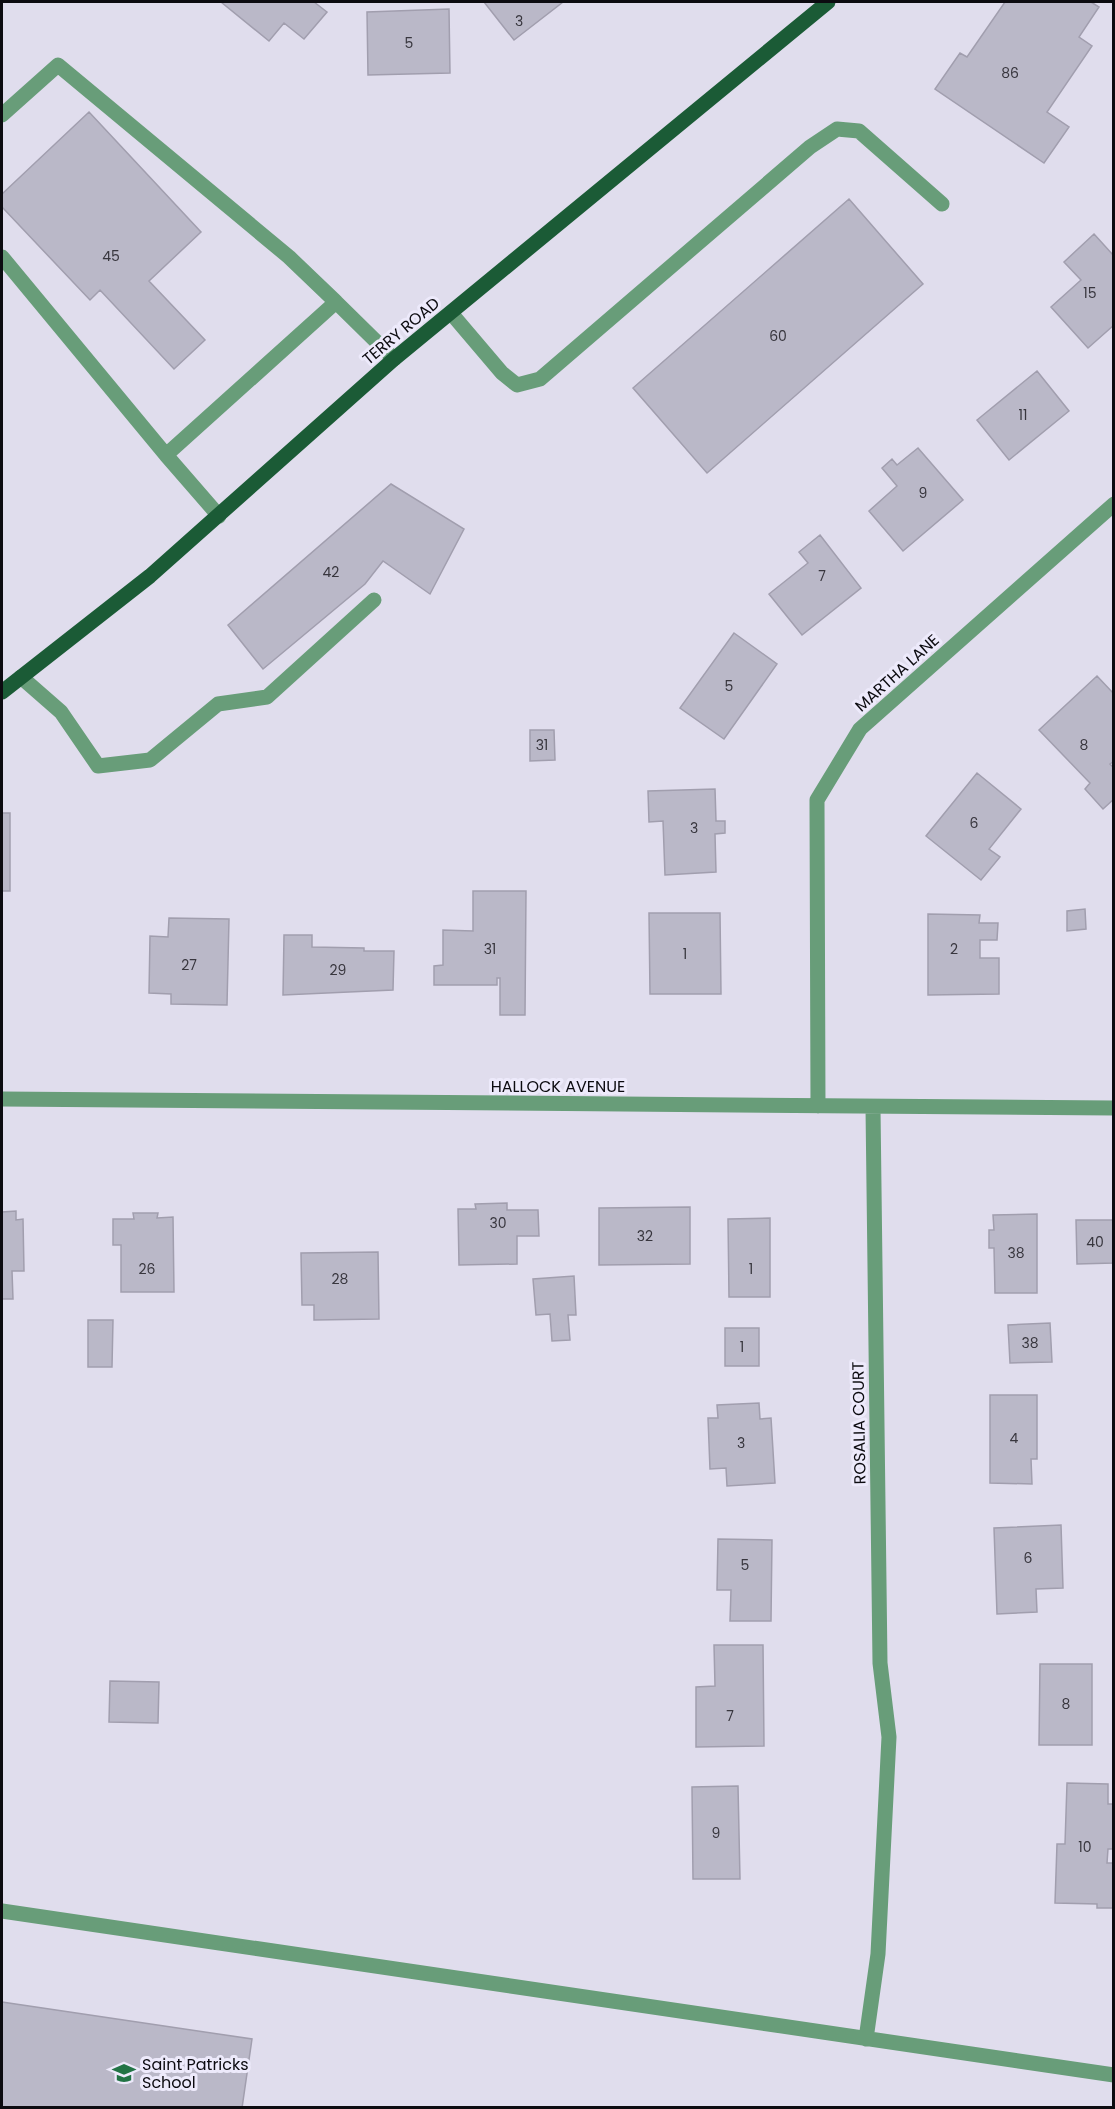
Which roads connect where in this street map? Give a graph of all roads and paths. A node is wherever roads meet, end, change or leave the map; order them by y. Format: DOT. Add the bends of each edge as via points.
graph roads {
  1 [pos="828,2"];
  2 [pos="2,115"];
  3 [pos="942,204"];
  4 [pos="2,257"];
  5 [pos="336,302"];
  6 [pos="451,313"];
  7 [pos="394,358"];
  8 [pos="166,455"];
  9 [pos="1113,504"];
  10 [pos="219,516"];
  11 [pos="374,600"];
  12 [pos="21,677"];
  13 [pos="2,692"];
  14 [pos="2,1100"];
  15 [pos="818,1106"];
  16 [pos="873,1108"];
  17 [pos="1113,1108"];
  18 [pos="2,1911"];
  19 [pos="866,2039"];
  20 [pos="1113,2075"];
  1 -- 6 [label="main road, TERRY ROAD"];
  2 -- 5 [label="street" via="58,65 289,257"];
  3 -- 6 [label="street" via="859,131 837,129 810,147 540,379 517,385"];
  4 -- 8 [label="street"];
  5 -- 7 [label="street"];
  5 -- 8 [label="street"];
  6 -- 7 [label="main road, TERRY ROAD"];
  7 -- 10 [label="main road, TERRY ROAD"];
  8 -- 10 [label="street"];
  9 -- 15 [label="street, MARTHA LANE" via="860,729 817,800"];
  10 -- 12 [label="main road, TERRY ROAD" via="150,576"];
  11 -- 12 [label="street" via="267,697 218,704 150,760 98,766 61,712"];
  12 -- 13 [label="main road, TERRY ROAD"];
  14 -- 15 [label="street, HALLOCK AVENUE"];
  15 -- 16 [label="street, HALLOCK AVENUE"];
  16 -- 17 [label="street, HALLOCK AVENUE"];
  16 -- 19 [label="street, ROSALIA COURT" via="880,1663 889,1737 878,1954"];
  18 -- 19 [label="street"];
  19 -- 20 [label="street"];
}
